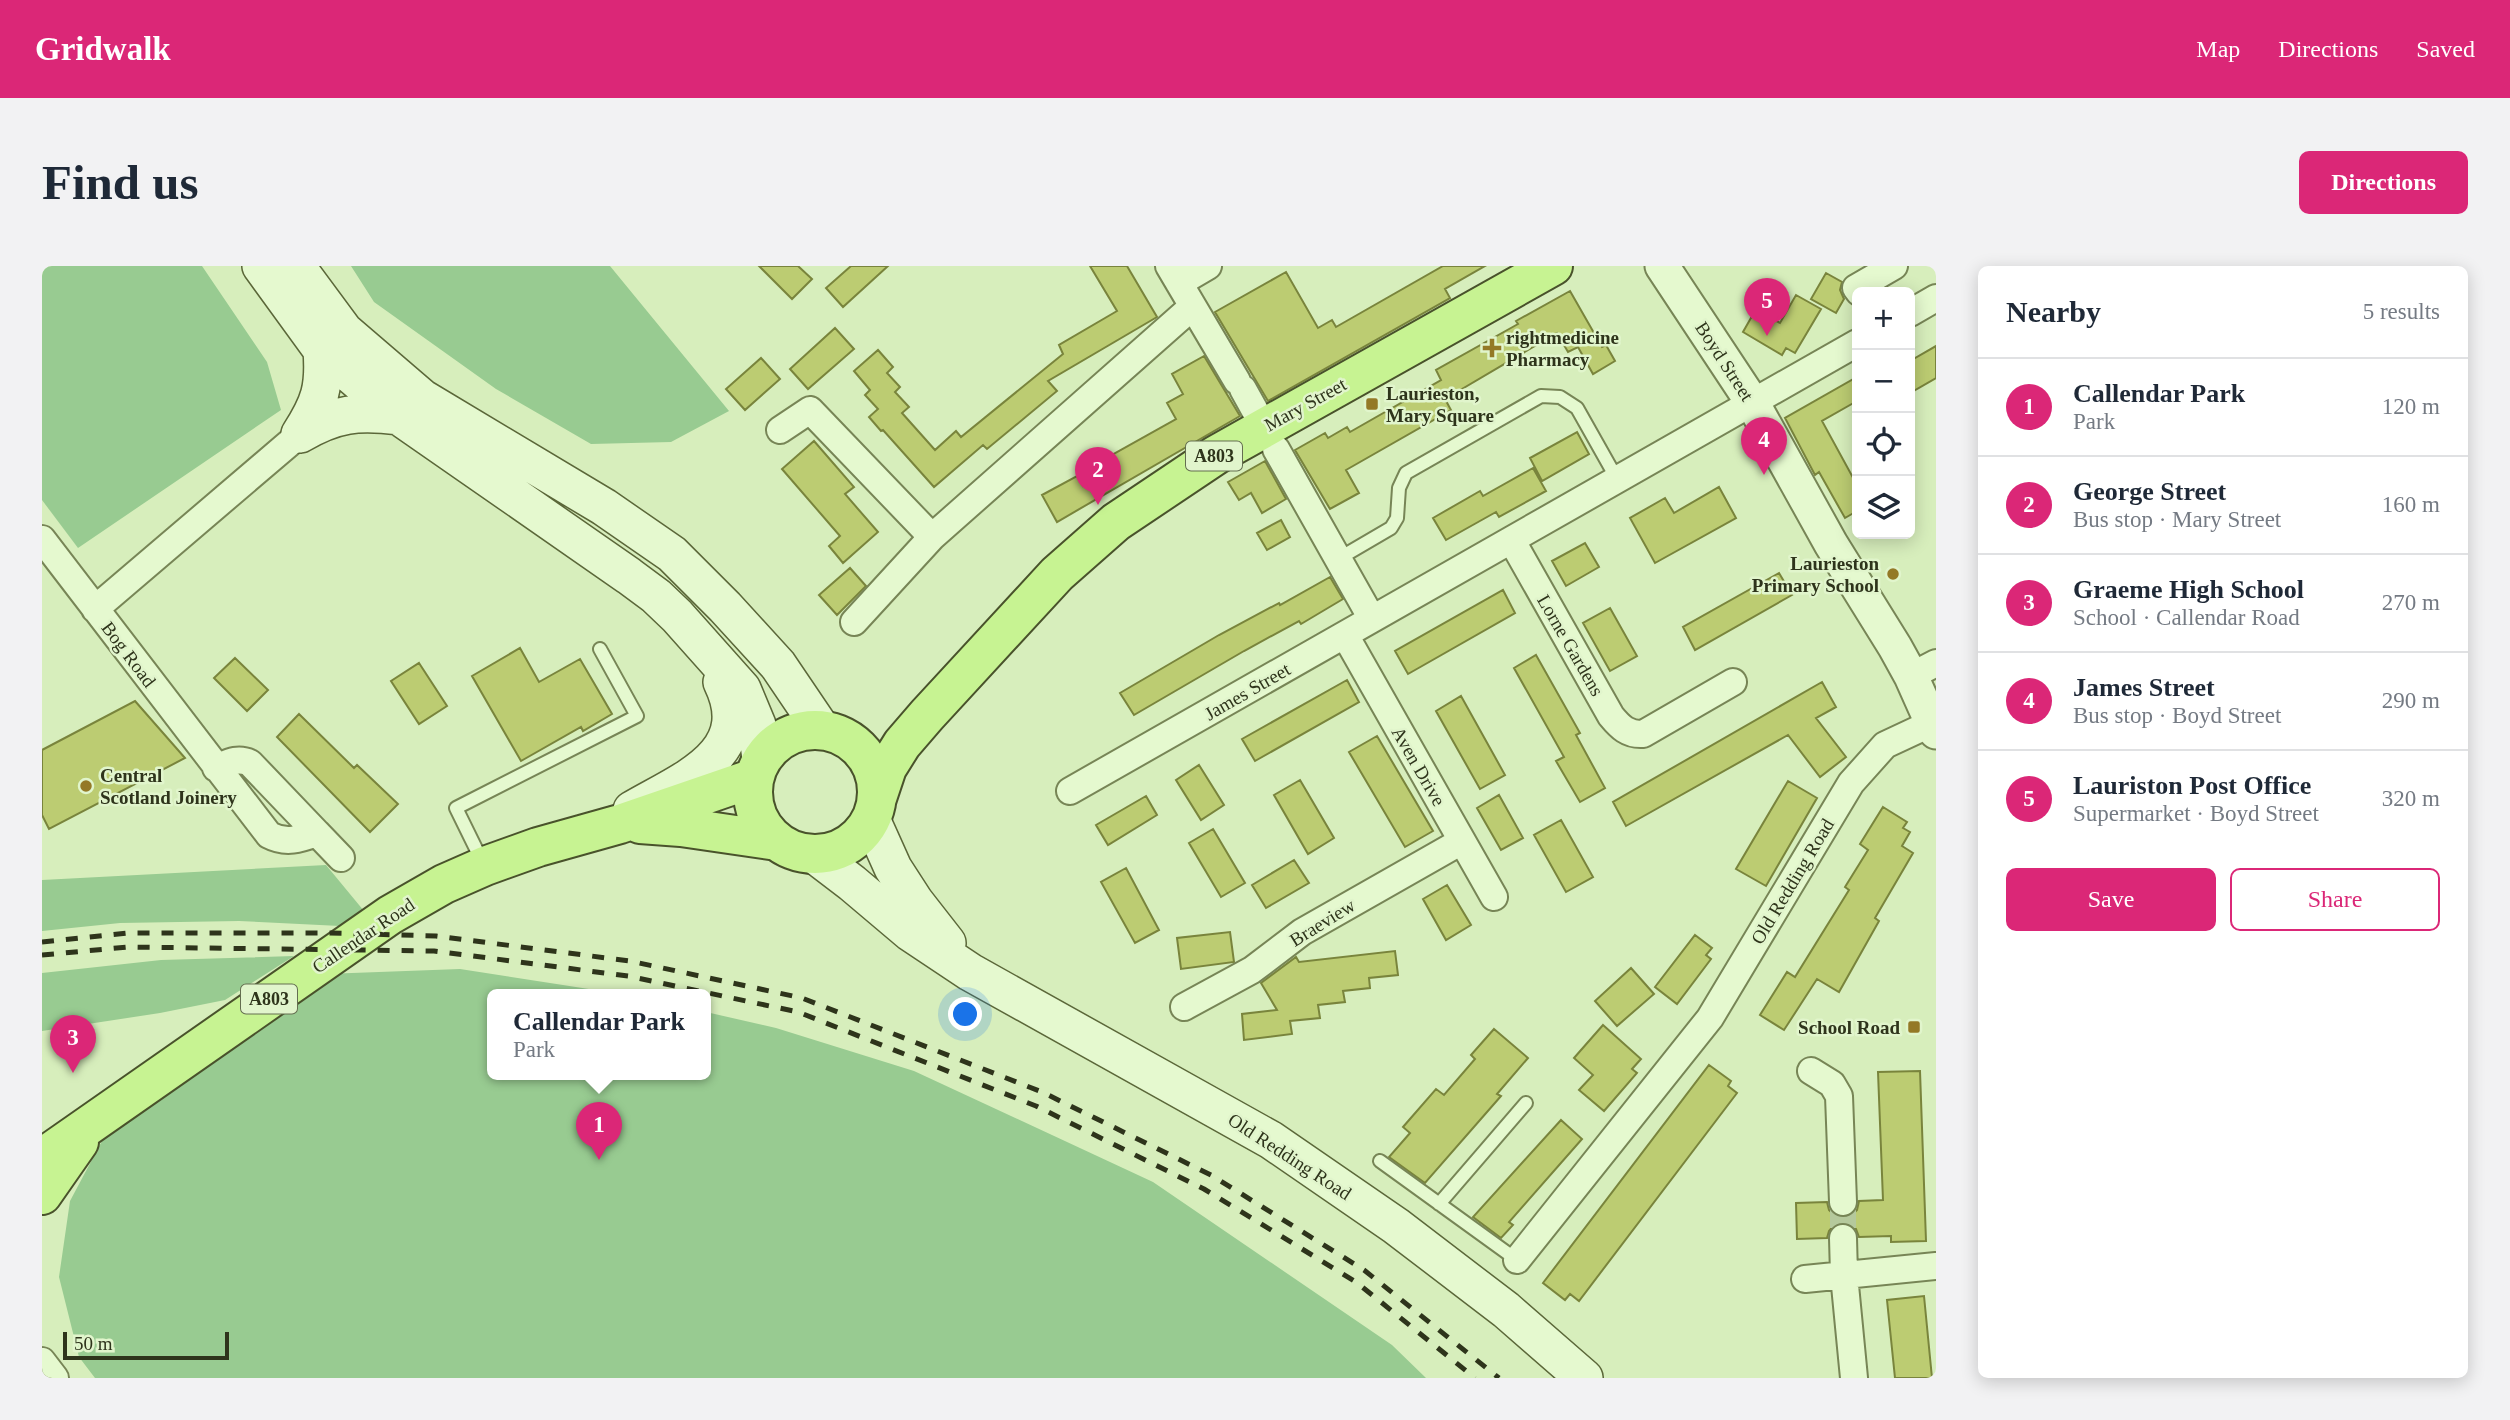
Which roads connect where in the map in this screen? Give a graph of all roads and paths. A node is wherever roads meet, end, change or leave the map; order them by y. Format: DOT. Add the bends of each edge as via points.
graph roads {
  1 [pos="261,266"];
  2 [pos="296,266"];
  3 [pos="1208,266"];
  4 [pos="1553,266"];
  5 [pos="1662,266"];
  6 [pos="1894,266"];
  7 [pos="1174,274"];
  8 [pos="1858,287"];
  9 [pos="1936,298"];
  10 [pos="1192,307"];
  11 [pos="1915,310"];
  12 [pos="1852,346"];
  13 [pos="322,350"];
  14 [pos="1752,402"];
  15 [pos="399,416"];
  16 [pos="780,430"];
  17 [pos="300,434"];
  18 [pos="1270,438"];
  19 [pos="1617,479"];
  20 [pos="932,537"];
  21 [pos="42,539"];
  22 [pos="1512,541"];
  23 [pos="1338,559"];
  24 [pos="95,610"];
  25 [pos="1373,619"];
  26 [pos="854,622"];
  27 [pos="1345,635"];
  28 [pos="600,649"];
  29 [pos="1923,669"];
  30 [pos="1733,682"];
  31 [pos="733,687"];
  32 [pos="927,715"];
  33 [pos="1934,728"];
  34 [pos="834,733"];
  35 [pos="757,754"];
  36 [pos="216,768"];
  37 [pos="1069,791"];
  38 [pos="874,808"];
  39 [pos="602,829"];
  40 [pos="317,833"];
  41 [pos="777,841"];
  42 [pos="1462,841"];
  43 [pos="814,854"];
  44 [pos="341,858"];
  45 [pos="485,866"];
  46 [pos="1494,897"];
  47 [pos="970,972"];
  48 [pos="1184,1007"];
  49 [pos="1811,1071"];
  50 [pos="1526,1103"];
  51 [pos="96,1118"];
  52 [pos="42,1158"];
  53 [pos="1380,1161"];
  54 [pos="42,1195"];
  55 [pos="1843,1202"];
  56 [pos="1439,1204"];
  57 [pos="1843,1238"];
  58 [pos="1517,1260"];
  59 [pos="1936,1266"];
  60 [pos="1844,1275"];
  61 [pos="1805,1279"];
  62 [pos="42,1361"];
  63 [pos="55,1378"];
  64 [pos="1584,1378"];
  65 [pos="1854,1378"];
  1 -- 13 [label="main road"];
  2 -- 34 [label="main road" via="344,331 422,398 604,507 672,554 778,665"];
  3 -- 7 [label="street"];
  4 -- 18 [label="main road, Mary Street / A803"];
  5 -- 14 [label="street, Boyd Street"];
  6 -- 8 [label="street"];
  7 -- 10 [label="street"];
  9 -- 11 [label="street"];
  10 -- 18 [label="street"];
  10 -- 20 [label="street"];
  12 -- 14 [label="street, James Street"];
  13 -- 15 [label="main road"];
  13 -- 17 [label="main road" via="320,399"];
  14 -- 19 [label="street, James Street"];
  14 -- 29 [label="street, Boyd Street" via="1830,544"];
  15 -- 17 [label="main road" via="343,415"];
  15 -- 31 [label="main road" via="656,596"];
  16 -- 20 [label="street" via="810,410"];
  17 -- 24 [label="street"];
  18 -- 23 [label="street"];
  18 -- 32 [label="main road, Mary Street / A803" via="1216,455 1116,522 1012,621"];
  19 -- 22 [label="street, James Street"];
  19 -- 23 [label="lane" via="1577,408 1560,397 1541,396 1406,473 1391,528"];
  20 -- 26 [label="street"];
  21 -- 24 [label="street, Bog Road"];
  22 -- 25 [label="street, James Street"];
  22 -- 30 [label="street, Lorne Gardens" via="1621,728 1643,733"];
  23 -- 25 [label="street"];
  24 -- 36 [label="street, Bog Road"];
  25 -- 27 [label="street, James Street"];
  27 -- 37 [label="street, James Street"];
  27 -- 42 [label="street, Aven Drive"];
  28 -- 45 [label="lane" via="637,716 456,808"];
  29 -- 33 [label="street, Boyd Street"];
  31 -- 35 [label="main road"];
  31 -- 39 [label="main road" via="730,733 721,751"];
  32 -- 34 [label="main road, Mary Street / A803" via="869,738"];
  32 -- 38 [label="main road, Mary Street / A803" via="887,768"];
  33 -- 58 [label="street, Old Redding Road" via="1885,745 1851,783 1710,1018"];
  34 -- 35 [label="main road, A803" via="802,731"];
  34 -- 38 [label="main road" via="862,750 872,765"];
  35 -- 39 [label="main road, Callendar Road / A803"];
  35 -- 41 [label="main road" via="752,792 756,812"];
  36 -- 40 [label="street" via="242,759 250,763"];
  36 -- 40 [label="street, Bog Road" via="269,835 289,841"];
  38 -- 43 [label="main road, A803" via="859,836 846,846"];
  38 -- 47 [label="main road, Old Redding Road" via="893,868"];
  39 -- 41 [label="main road, Callendar Road / A803" via="681,827"];
  39 -- 45 [label="main road, Callendar Road / A803"];
  40 -- 44 [label="street"];
  41 -- 43 [label="main road, A803" via="794,851"];
  42 -- 46 [label="street, Aven Drive"];
  42 -- 48 [label="street, Braeview"];
  43 -- 47 [label="main road, Old Redding Road" via="909,932"];
  45 -- 51 [label="main road, Callendar Road / A803" via="390,915"];
  47 -- 64 [label="main road, Old Redding Road" via="1271,1140 1396,1226 1506,1310"];
  49 -- 55 [label="street" via="1832,1084 1839,1096"];
  50 -- 56 [label="lane"];
  51 -- 52 [label="main road, Callendar Road / A803"];
  51 -- 54 [label="main road, Callendar Road / A803"];
  53 -- 56 [label="lane"];
  56 -- 58 [label="lane"];
  57 -- 60 [label="street"];
  59 -- 60 [label="street"];
  60 -- 61 [label="street"];
  60 -- 65 [label="street"];
  62 -- 63 [label="street"];
}
